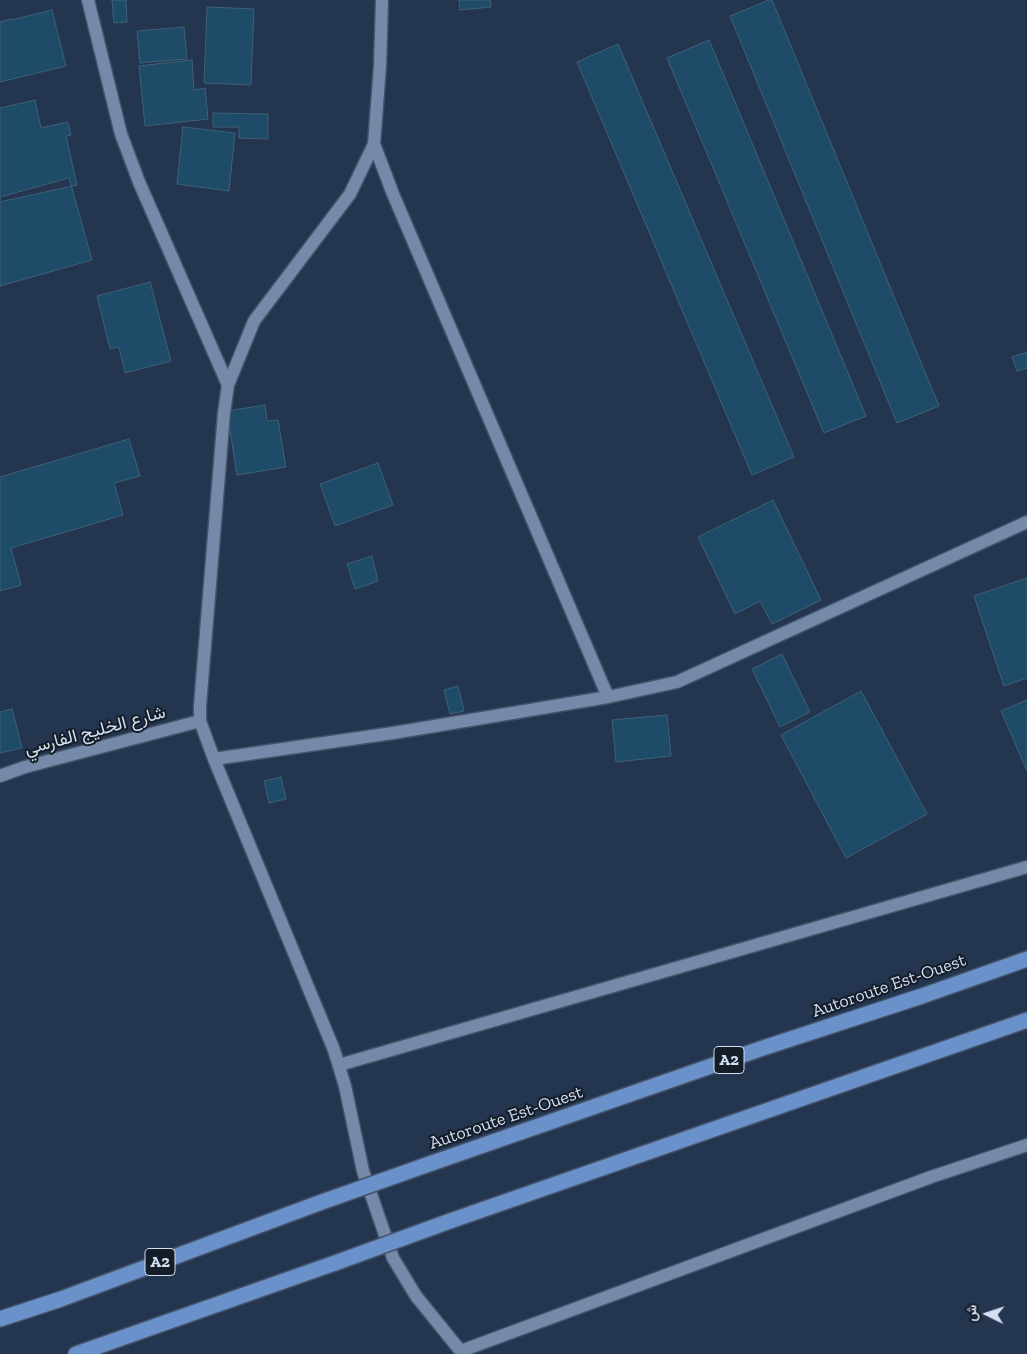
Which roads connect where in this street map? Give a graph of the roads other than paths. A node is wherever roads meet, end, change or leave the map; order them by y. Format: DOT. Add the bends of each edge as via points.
graph roads {
  1 [pos="88,0"];
  2 [pos="382,0"];
  3 [pos="374,144"];
  4 [pos="228,386"];
  5 [pos="1027,522"];
  6 [pos="608,696"];
  7 [pos="200,721"];
  8 [pos="214,759"];
  9 [pos="0,776"];
  10 [pos="1027,867"];
  11 [pos="1027,959"];
  12 [pos="1027,1020"];
  13 [pos="339,1065"];
  14 [pos="1027,1145"];
  15 [pos="0,1319"];
  16 [pos="462,1353"];
  17 [pos="76,1354"];
  1 -- 4 [label="street" via="121,134"];
  2 -- 3 [label="street"];
  3 -- 4 [label="street" via="350,194 254,321"];
  3 -- 6 [label="street"];
  4 -- 7 [label="street"];
  5 -- 6 [label="street" via="677,682"];
  6 -- 8 [label="street" via="393,733"];
  7 -- 8 [label="street"];
  7 -- 9 [label="street, شارع الخليج الفارسي"];
  8 -- 13 [label="street"];
  10 -- 13 [label="street"];
  11 -- 15 [label="highway, Autoroute Est-Ouest / A2, bridge" via="432,1163"];
  12 -- 17 [label="highway, bridge"];
  13 -- 16 [label="street" via="363,1171 393,1258 416,1296"];
  14 -- 16 [label="street" via="931,1177"];
}
